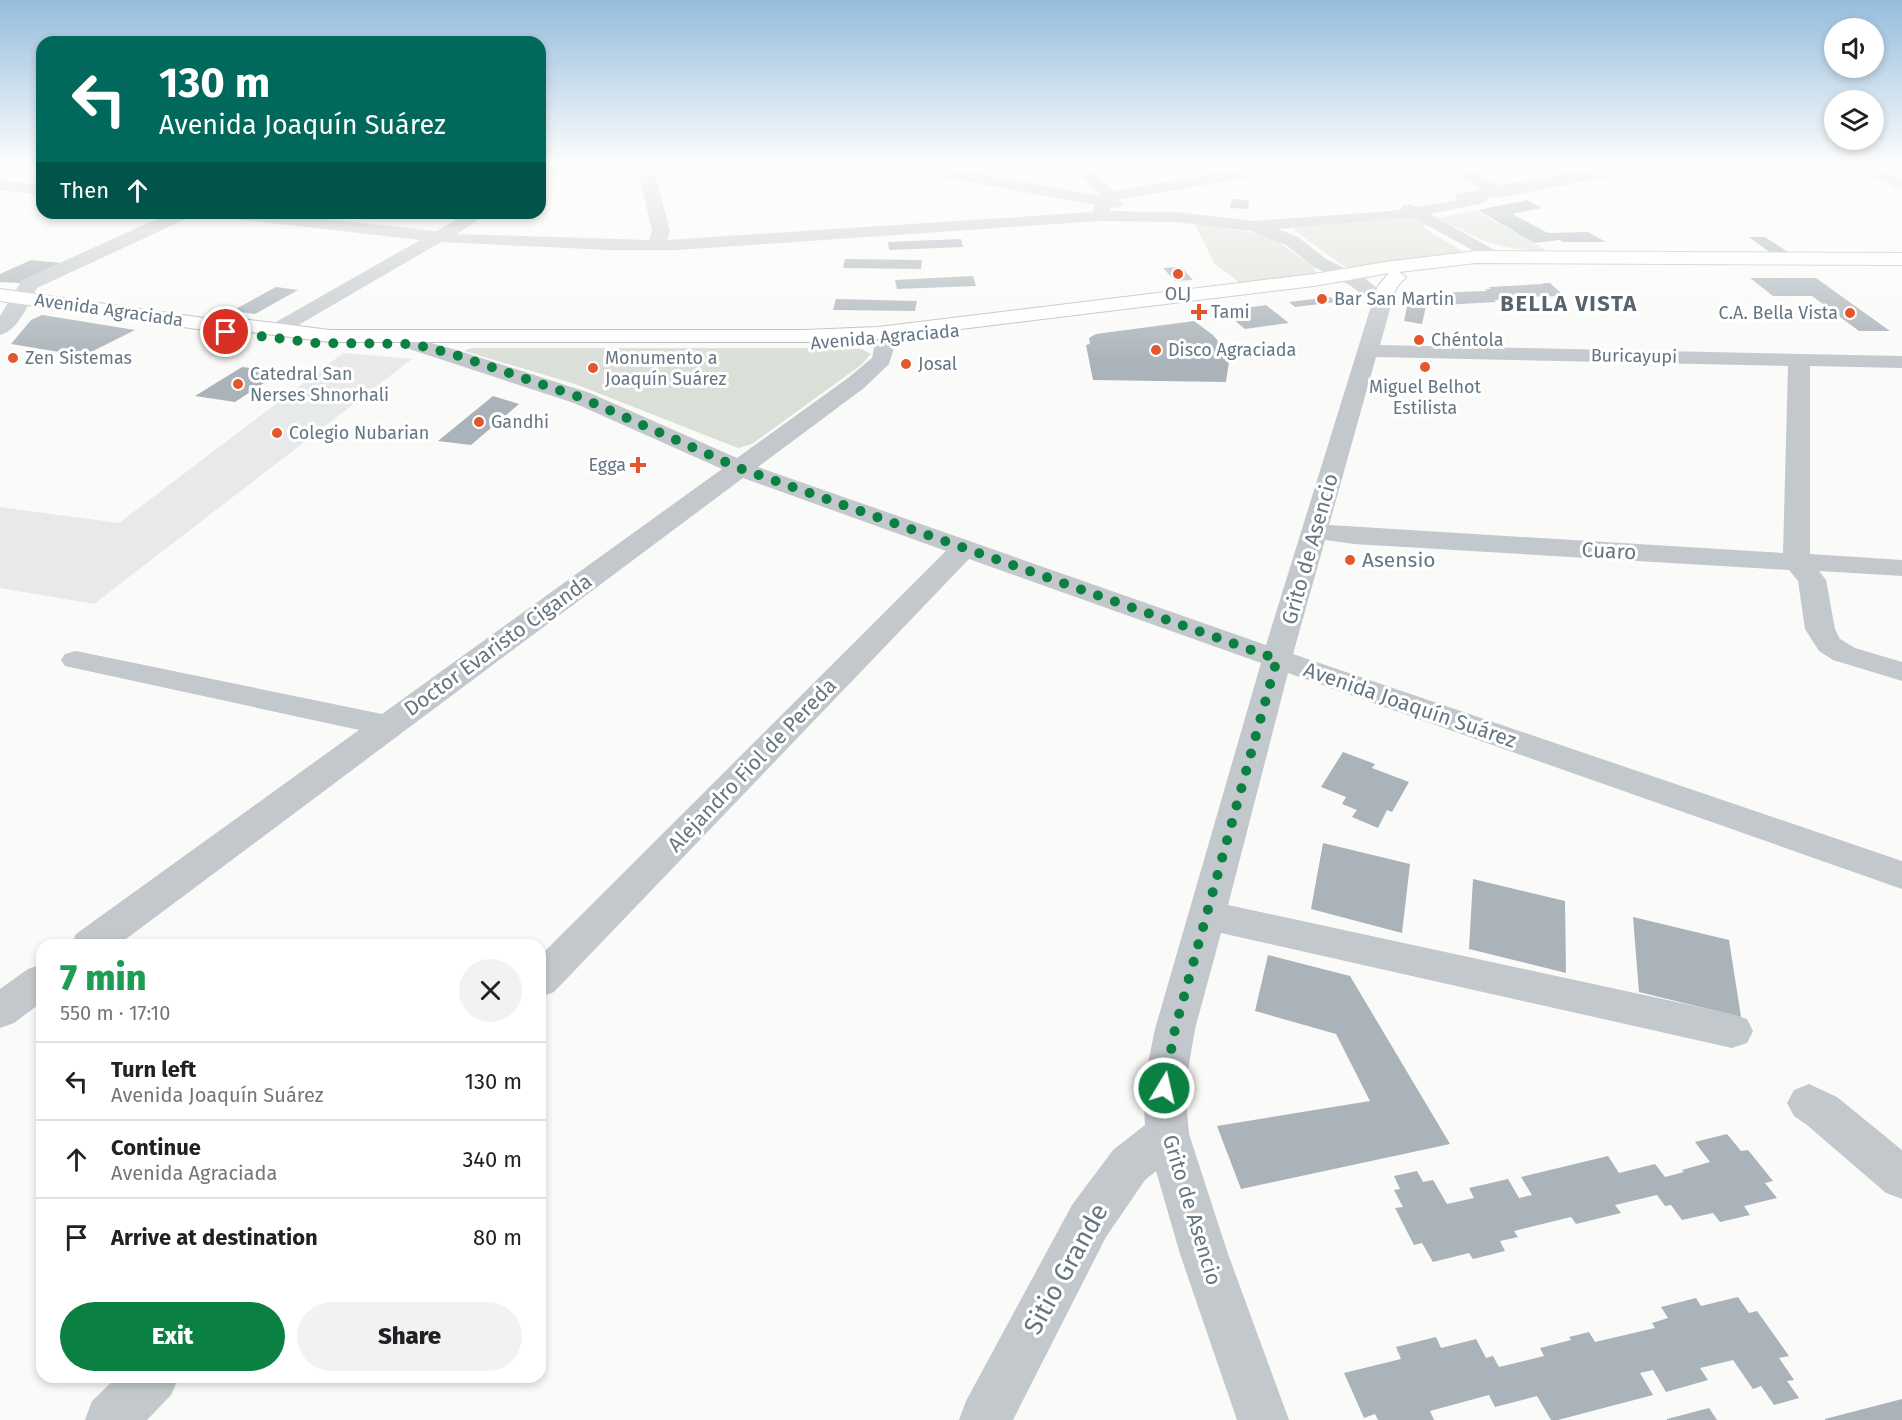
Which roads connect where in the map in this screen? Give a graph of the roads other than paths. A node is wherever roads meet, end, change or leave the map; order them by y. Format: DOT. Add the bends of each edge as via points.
graph roads {
  1 [pos="142,232"];
  2 [pos="395,232"];
  3 [pos="445,232"];
  4 [pos="661,232"];
  5 [pos="799,232"];
  6 [pos="1278,232"];
  7 [pos="1287,232"];
  8 [pos="1450,232"];
  9 [pos="436,237"];
  10 [pos="1292,241"];
  11 [pos="656,245"];
  12 [pos="1494,257"];
  13 [pos="1550,259"];
  14 [pos="1902,259"];
  15 [pos="1339,276"];
  16 [pos="1396,277"];
  17 [pos="0,295"];
  18 [pos="21,297"];
  19 [pos="1378,312"];
  20 [pos="218,326"];
  21 [pos="0,329"];
  22 [pos="276,330"];
  23 [pos="879,337"];
  24 [pos="413,344"];
  25 [pos="1367,351"];
  26 [pos="1799,359"];
  27 [pos="1902,362"];
  28 [pos="739,468"];
  29 [pos="1316,531"];
  30 [pos="964,548"];
  31 [pos="1796,561"];
  32 [pos="1902,568"];
  33 [pos="1277,659"];
  34 [pos="76,660"];
  35 [pos="1902,672"];
  36 [pos="387,726"];
  37 [pos="1902,875"];
  38 [pos="1207,915"];
  39 [pos="98,939"];
  40 [pos="546,975"];
  41 [pos="36,984"];
  42 [pos="0,1011"];
  43 [pos="1732,1031"];
  44 [pos="1809,1103"];
  45 [pos="1167,1134"];
  46 [pos="1902,1178"];
  47 [pos="147,1383"];
  48 [pos="111,1420"];
  49 [pos="985,1420"];
  50 [pos="1263,1420"];
  1 -- 18 [label="street" via="29,284"];
  2 -- 9 [label="street"];
  3 -- 9 [label="street"];
  4 -- 11 [label="street"];
  5 -- 11 [label="street"];
  6 -- 10 [label="street"];
  7 -- 10 [label="street"];
  8 -- 12 [label="street"];
  9 -- 11 [label="street"];
  9 -- 22 [label="street"];
  10 -- 15 [label="street"];
  12 -- 13 [label="main road, Avenida Agraciada"];
  12 -- 15 [label="main road, Avenida Agraciada"];
  13 -- 14 [label="main road, Avenida Agraciada"];
  13 -- 16 [label="main road, Avenida Agraciada"];
  15 -- 16 [label="main road, Avenida Agraciada"];
  15 -- 19 [label="street"];
  15 -- 23 [label="main road, Avenida Agraciada"];
  16 -- 19 [label="main road"];
  17 -- 18 [label="main road, Avenida Agraciada"];
  18 -- 20 [label="main road, Avenida Agraciada"];
  18 -- 21 [label="street"];
  19 -- 25 [label="street, Grito de Asencio"];
  20 -- 22 [label="main road, Avenida Agraciada"];
  20 -- 24 [label="main road, Avenida Agraciada" via="226,332 301,342"];
  22 -- 23 [label="main road, Avenida Agraciada" via="330,336"];
  23 -- 24 [label="main road, Avenida Agraciada" via="812,345"];
  23 -- 28 [label="street, Doctor Evaristo Ciganda" via="882,360"];
  24 -- 28 [label="street, Avenida Joaquín Suárez" via="582,398"];
  25 -- 26 [label="street, Buricayupi"];
  25 -- 29 [label="street, Grito de Asencio"];
  26 -- 27 [label="street, Buricayupi"];
  26 -- 31 [label="street"];
  28 -- 30 [label="street, Avenida Joaquín Suárez"];
  28 -- 36 [label="street, Doctor Evaristo Ciganda"];
  29 -- 31 [label="street, Cuaro" via="1354,537"];
  29 -- 33 [label="street, Grito de Asencio"];
  30 -- 33 [label="street, Avenida Joaquín Suárez"];
  30 -- 40 [label="street, Alejandro Fiol de Pereda"];
  31 -- 32 [label="street, Cuaro"];
  31 -- 35 [label="street" via="1812,580 1820,629 1829,645 1844,654"];
  33 -- 37 [label="street, Avenida Joaquín Suárez"];
  33 -- 38 [label="street, Grito de Asencio"];
  34 -- 36 [label="street"];
  36 -- 39 [label="street, Doctor Evaristo Ciganda"];
  38 -- 43 [label="street"];
  38 -- 45 [label="street, Grito de Asencio" via="1169,1058 1164,1088"];
  41 -- 42 [label="street"];
  44 -- 46 [label="street"];
  45 -- 49 [label="street, Sitio Grande" via="1129,1165 1089,1221"];
  45 -- 50 [label="street, Grito de Asencio" via="1204,1254"];
  47 -- 48 [label="street"];
}
